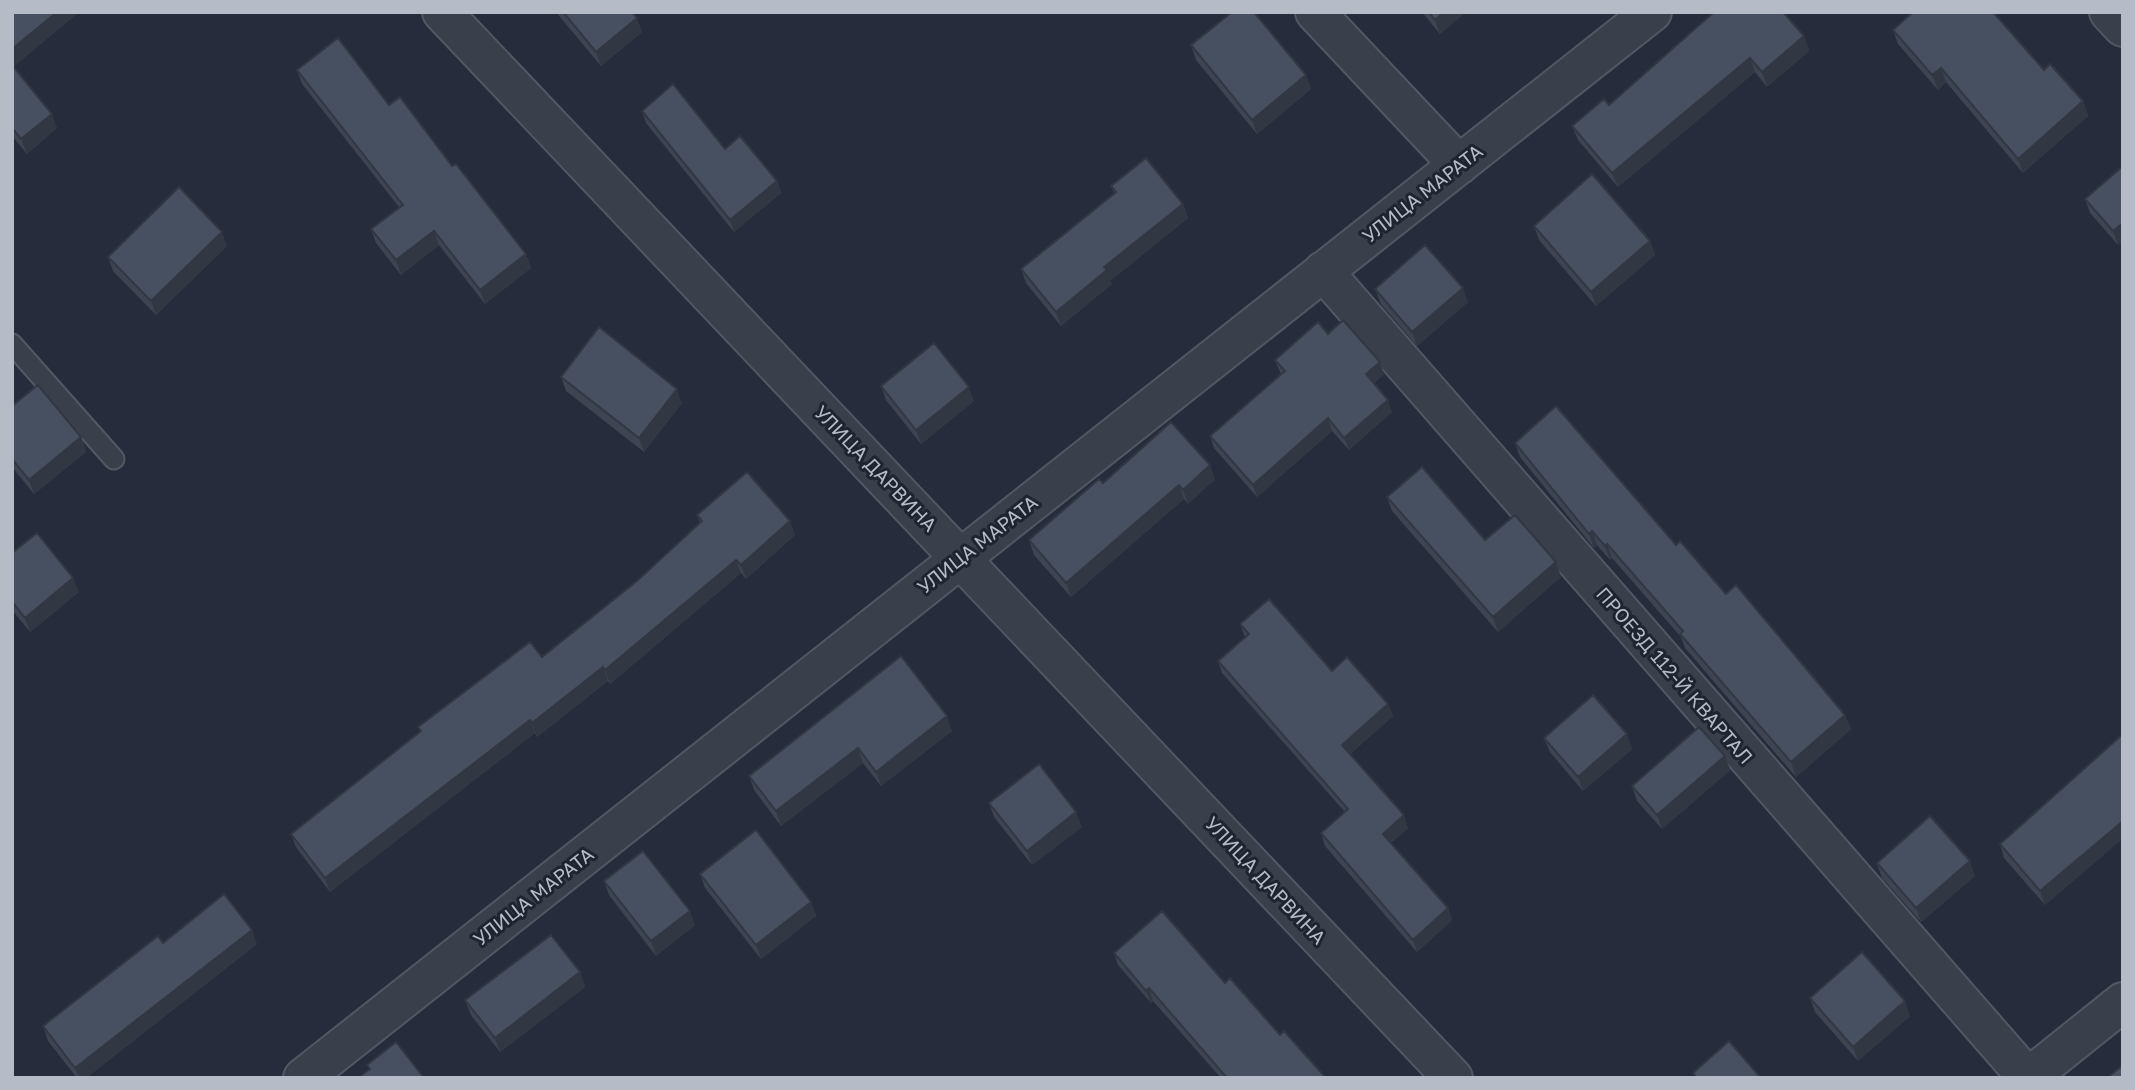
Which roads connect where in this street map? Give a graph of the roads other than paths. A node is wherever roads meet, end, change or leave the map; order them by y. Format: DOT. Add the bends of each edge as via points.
graph roads {
  1 [pos="442,12"];
  2 [pos="1315,12"];
  3 [pos="1652,12"];
  4 [pos="2109,12"];
  5 [pos="2123,27"];
  6 [pos="1459,165"];
  7 [pos="1323,271"];
  8 [pos="12,344"];
  9 [pos="114,459"];
  10 [pos="961,557"];
  11 [pos="2123,1002"];
  12 [pos="303,1078"];
  13 [pos="1453,1078"];
  14 [pos="2028,1078"];
  1 -- 10 [label="street, УЛИЦА ДАРВИНА"];
  2 -- 6 [label="street"];
  3 -- 6 [label="street, УЛИЦА МАРАТА"];
  4 -- 5 [label="street"];
  6 -- 7 [label="street, УЛИЦА МАРАТА"];
  7 -- 10 [label="street, УЛИЦА МАРАТА"];
  7 -- 14 [label="street, ПРОЕЗД 112-Й КВАРТАЛ"];
  8 -- 9 [label="lane"];
  10 -- 12 [label="street, УЛИЦА МАРАТА"];
  10 -- 13 [label="street, УЛИЦА ДАРВИНА"];
  11 -- 14 [label="street"];
}
